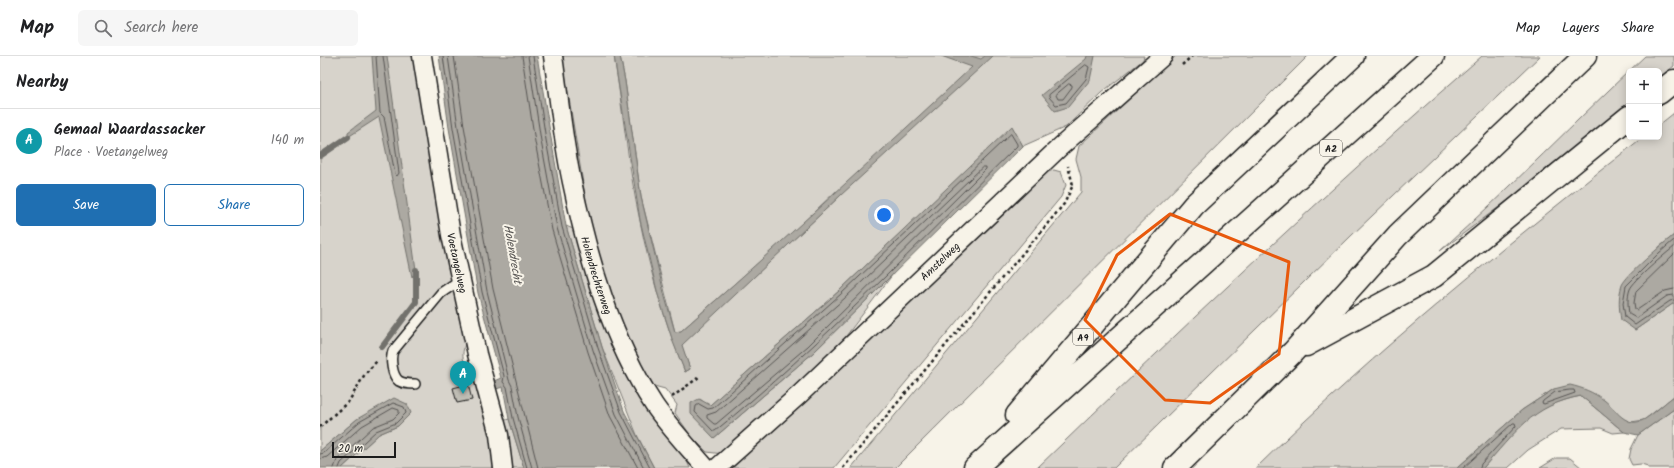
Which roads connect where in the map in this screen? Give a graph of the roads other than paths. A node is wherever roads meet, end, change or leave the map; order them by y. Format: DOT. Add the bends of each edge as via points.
graph roads {
  1 [pos="422,56"];
  2 [pos="553,56"];
  3 [pos="1352,56"];
  4 [pos="1433,56"];
  5 [pos="1585,56"];
  6 [pos="1154,60"];
  7 [pos="1674,81"];
  8 [pos="1662,91"];
  9 [pos="1626,119"];
  10 [pos="460,280"];
  11 [pos="1293,352"];
  12 [pos="415,384"];
  13 [pos="503,468"];
  14 [pos="706,468"];
  15 [pos="717,468"];
  16 [pos="974,468"];
  17 [pos="1176,468"];
  1 -- 10 [label="street, Voetangelweg"];
  2 -- 14 [label="street, Holendrechterweg" via="572,181 605,302 624,349 657,408"];
  3 -- 16 [label="highway, A9" via="1194,205"];
  4 -- 16 [label="highway, A2"];
  5 -- 11 [label="highway" via="1398,234"];
  6 -- 15 [label="street, Amstelweg" via="800,394"];
  7 -- 8 [label="highway"];
  9 -- 11 [label="highway" via="1434,276"];
  10 -- 12 [label="lane" via="441,293 393,351 391,360 395,376 399,381"];
  10 -- 13 [label="street, Voetangelweg" via="499,435"];
  11 -- 17 [label="highway"];
}
